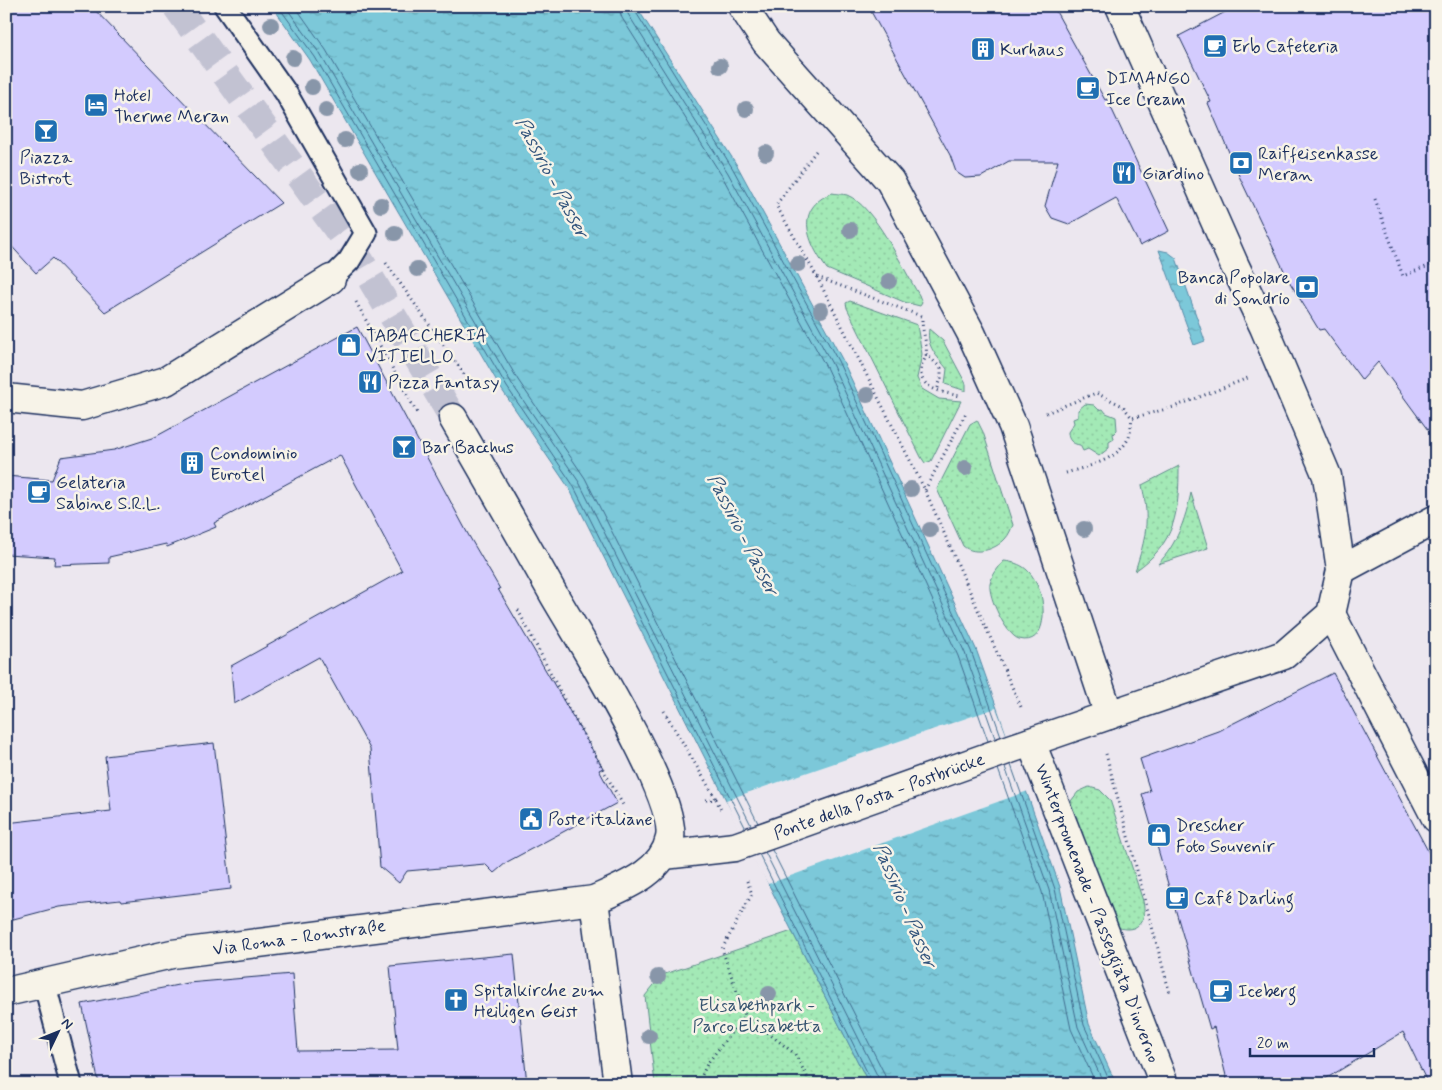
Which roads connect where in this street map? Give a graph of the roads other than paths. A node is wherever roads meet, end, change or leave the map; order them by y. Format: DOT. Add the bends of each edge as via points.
graph roads {
  1 [pos="225,6"];
  2 [pos="742,6"];
  3 [pos="1120,6"];
  4 [pos="331,279"];
  5 [pos="6,398"];
  6 [pos="453,418"];
  7 [pos="1435,521"];
  8 [pos="1341,570"];
  9 [pos="1331,614"];
  10 [pos="1103,717"];
  11 [pos="1027,744"];
  12 [pos="1436,818"];
  13 [pos="664,855"];
  14 [pos="594,900"];
  15 [pos="44,982"];
  16 [pos="6,992"];
  17 [pos="71,1084"];
  18 [pos="618,1084"];
  19 [pos="1164,1084"];
  1 -- 4 [label="lane" via="286,93 366,233 349,261"];
  2 -- 10 [label="street" via="766,42 890,180 971,333 1013,426"];
  3 -- 8 [label="street" via="1327,476"];
  4 -- 5 [label="street" via="166,381 82,406"];
  6 -- 13 [label="street" via="642,750 670,819 670,838"];
  7 -- 8 [label="street"];
  8 -- 9 [label="street"];
  9 -- 10 [label="street, Ponte della Posta - Postbrücke" via="1284,655"];
  9 -- 12 [label="street"];
  10 -- 11 [label="street, Ponte della Posta - Postbrücke"];
  11 -- 13 [label="street, Ponte della Posta - Postbrücke" via="740,845"];
  11 -- 19 [label="street, Winterpromenade - Passeggiata D'inverno"];
  13 -- 14 [label="street, Via Roma - Romstraße" via="637,880"];
  14 -- 15 [label="street, Via Roma - Romstraße" via="172,954"];
  14 -- 18 [label="street"];
  15 -- 16 [label="street, Via Roma - Romstraße"];
  15 -- 17 [label="lane"];
}
